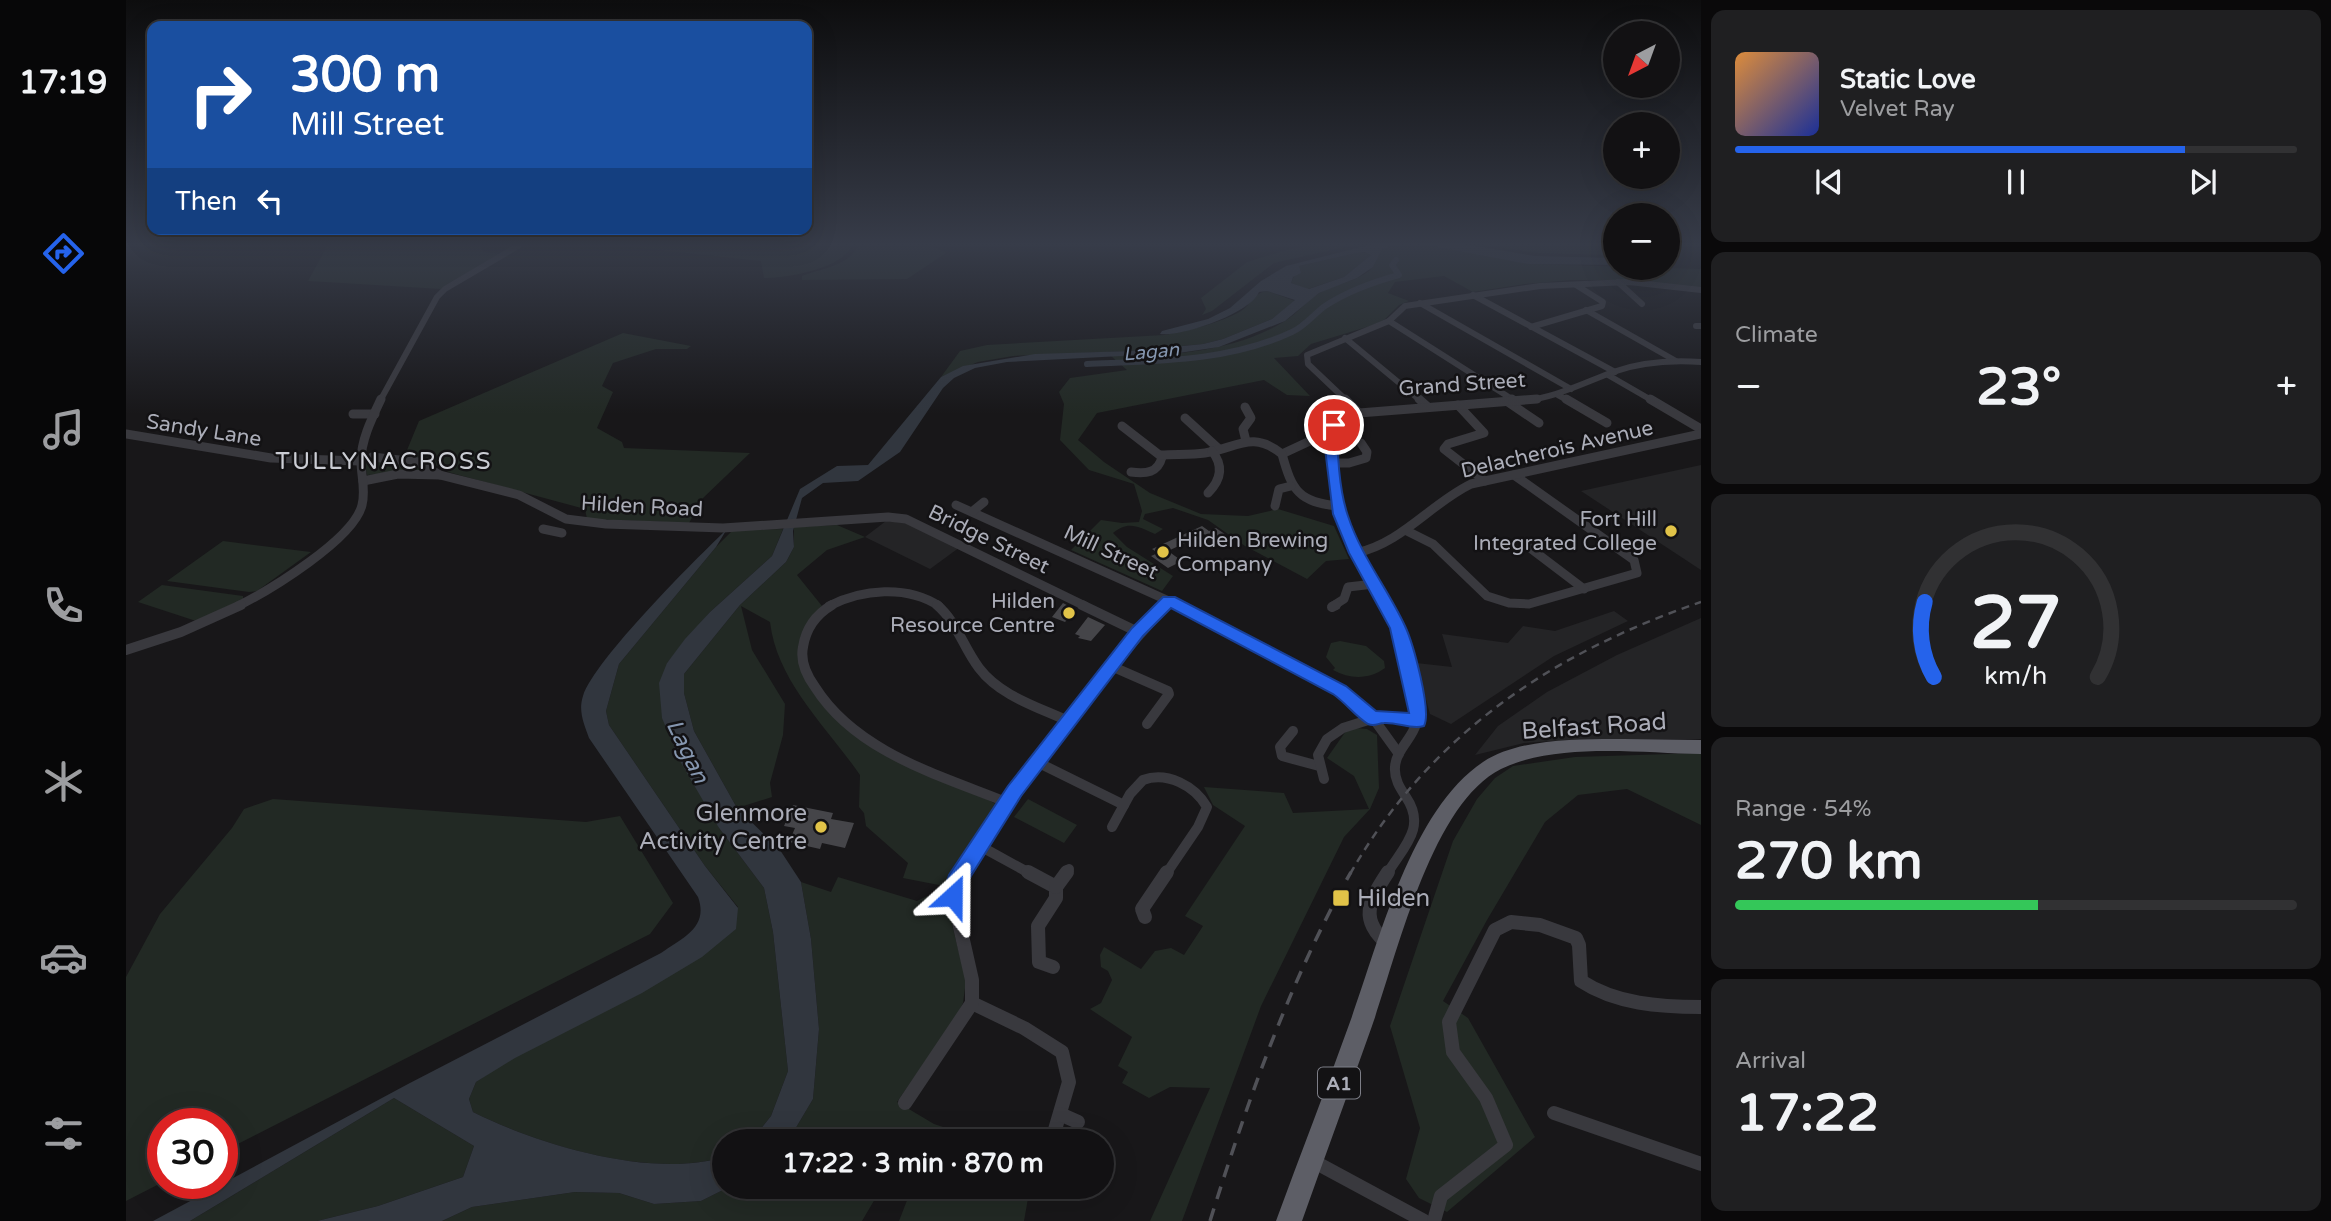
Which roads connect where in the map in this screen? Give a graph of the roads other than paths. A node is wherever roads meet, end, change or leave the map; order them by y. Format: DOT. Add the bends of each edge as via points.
graph roads {
  1 [pos="437,300"];
  2 [pos="1440,300"];
  3 [pos="1482,300"];
  4 [pos="1598,300"];
  5 [pos="1638,300"];
  6 [pos="1420,303"];
  7 [pos="1642,304"];
  8 [pos="1585,310"];
  9 [pos="1389,321"];
  10 [pos="1531,327"];
  11 [pos="1345,338"];
  12 [pos="1676,361"];
  13 [pos="1701,362"];
  14 [pos="1611,373"];
  15 [pos="1571,389"];
  16 [pos="1558,395"];
  17 [pos="1512,402"];
  18 [pos="1458,405"];
  19 [pos="1245,407"];
  20 [pos="1429,407"];
  21 [pos="1359,413"];
  22 [pos="353,414"];
  23 [pos="375,414"];
  24 [pos="1185,418"];
  25 [pos="1532,421"];
  26 [pos="1607,423"];
  27 [pos="1122,426"];
  28 [pos="1701,431"];
  29 [pos="126,434"];
  30 [pos="1312,440"];
  31 [pos="1246,441"];
  32 [pos="1361,443"];
  33 [pos="1216,450"];
  34 [pos="1282,454"];
  35 [pos="1161,455"];
  36 [pos="372,457"];
  37 [pos="360,461"];
  38 [pos="1334,463"];
  39 [pos="1131,472"];
  40 [pos="440,475"];
  41 [pos="1514,475"];
  42 [pos="363,481"];
  43 [pos="1485,481"];
  44 [pos="1291,486"];
  45 [pos="1208,493"];
  46 [pos="984,502"];
  47 [pos="956,505"];
  48 [pos="1275,506"];
  49 [pos="1338,506"];
  50 [pos="972,511"];
  51 [pos="566,519"];
  52 [pos="767,526"];
  53 [pos="1405,530"];
  54 [pos="562,533"];
  55 [pos="1530,548"];
  56 [pos="1356,553"];
  57 [pos="1374,584"];
  58 [pos="1584,589"];
  59 [pos="1169,601"];
  60 [pos="1332,607"];
  61 [pos="1138,632"];
  62 [pos="126,650"];
  63 [pos="1111,666"];
  64 [pos="1374,719"];
  65 [pos="1068,721"];
  66 [pos="1418,721"];
  67 [pos="1147,724"];
  68 [pos="1293,731"];
  69 [pos="1701,747"];
  70 [pos="1399,754"];
  71 [pos="1037,762"];
  72 [pos="1319,766"];
  73 [pos="1324,779"];
  74 [pos="1006,802"];
  75 [pos="1124,805"];
  76 [pos="1111,827"];
  77 [pos="980,846"];
  78 [pos="1069,869"];
  79 [pos="1056,887"];
  80 [pos="1145,916"];
  81 [pos="1389,945"];
  82 [pos="1053,967"];
  83 [pos="972,1003"];
  84 [pos="1701,1007"];
  85 [pos="905,1103"];
  86 [pos="1554,1113"];
  87 [pos="1060,1114"];
  88 [pos="1078,1122"];
  89 [pos="1055,1129"];
  90 [pos="1311,1160"];
  91 [pos="1701,1164"];
  92 [pos="1289,1221"];
  93 [pos="1424,1221"];
  94 [pos="1434,1221"];
  1 -- 23 [label="street"];
  2 -- 6 [label="street"];
  3 -- 10 [label="street"];
  4 -- 8 [label="street" via="1603,304"];
  5 -- 7 [label="street"];
  6 -- 9 [label="street" via="1401,308"];
  6 -- 15 [label="street"];
  8 -- 10 [label="street"];
  8 -- 12 [label="street"];
  9 -- 11 [label="street"];
  9 -- 17 [label="street"];
  10 -- 14 [label="street"];
  11 -- 20 [label="street"];
  11 -- 21 [label="street" via="1309,352 1306,360"];
  12 -- 13 [label="street"];
  12 -- 14 [label="street, Grand Street"];
  14 -- 15 [label="street, Grand Street"];
  14 -- 28 [label="street"];
  15 -- 16 [label="street, Grand Street"];
  16 -- 17 [label="street, Grand Street"];
  16 -- 26 [label="street"];
  17 -- 18 [label="street, Grand Street"];
  17 -- 25 [label="street"];
  18 -- 20 [label="street, Grand Street"];
  18 -- 43 [label="street" via="1484,433 1444,449"];
  19 -- 31 [label="street" via="1251,418 1243,429"];
  20 -- 21 [label="street, Grand Street"];
  21 -- 38 [label="street, Grand Street" via="1343,418 1331,429"];
  22 -- 23 [label="street"];
  23 -- 37 [label="street"];
  24 -- 33 [label="street"];
  27 -- 35 [label="street"];
  28 -- 41 [label="street, Delacherois Avenue"];
  29 -- 37 [label="street, Sandy Lane" via="223,454 306,462"];
  30 -- 34 [label="street"];
  31 -- 33 [label="street"];
  31 -- 34 [label="street" via="1268,444"];
  32 -- 38 [label="street" via="1366,458"];
  33 -- 35 [label="street"];
  33 -- 45 [label="street" via="1221,471"];
  34 -- 44 [label="street"];
  35 -- 39 [label="street" via="1157,470"];
  36 -- 40 [label="street, Hilden Road" via="401,456"];
  37 -- 42 [label="street"];
  38 -- 49 [label="street, Grand Street"];
  40 -- 42 [label="street, Hilden Road" via="398,474"];
  40 -- 51 [label="street, Hilden Road" via="519,495"];
  41 -- 43 [label="street, Delacherois Avenue"];
  41 -- 58 [label="street" via="1637,564 1632,576"];
  42 -- 62 [label="street" via="360,513 291,576 223,615"];
  43 -- 53 [label="street, Delacherois Avenue" via="1455,491"];
  44 -- 48 [label="street" via="1279,489"];
  44 -- 49 [label="street" via="1310,501"];
  46 -- 50 [label="street"];
  47 -- 50 [label="street, Mill Street"];
  49 -- 56 [label="street, Grand Street"];
  50 -- 59 [label="street, Mill Street"];
  51 -- 52 [label="street, Hilden Road" via="606,524"];
  51 -- 54 [label="street" via="547,530"];
  52 -- 61 [label="street, Bridge Street" via="888,517 914,521"];
  53 -- 56 [label="street, Delacherois Avenue" via="1382,547"];
  53 -- 58 [label="street" via="1433,544 1480,591 1498,601 1529,604"];
  55 -- 58 [label="street"];
  56 -- 57 [label="street, Grand Street"];
  57 -- 60 [label="street" via="1351,586"];
  57 -- 66 [label="street, Grand Street" via="1402,638"];
  59 -- 61 [label="street"];
  59 -- 64 [label="street, Mill Street" via="1339,690"];
  61 -- 63 [label="street"];
  63 -- 65 [label="street"];
  63 -- 67 [label="street" via="1168,691"];
  64 -- 66 [label="street"];
  64 -- 70 [label="street, Mill Street"];
  64 -- 72 [label="street" via="1334,733 1318,755"];
  65 -- 71 [label="street"];
  65 -- 74 [label="street" via="987,678 957,623 926,599 906,593 855,595 822,612 809,627 804,662 816,688 842,720 879,746"];
  66 -- 70 [label="street"];
  68 -- 72 [label="street" via="1280,747 1282,756"];
  69 -- 81 [label="highway, Belfast Road / A1" via="1550,750 1491,766 1443,816 1419,863"];
  70 -- 81 [label="street" via="1395,768 1398,786 1415,812 1416,824 1369,909 1372,929"];
  71 -- 74 [label="street"];
  71 -- 75 [label="street"];
  72 -- 73 [label="street"];
  74 -- 77 [label="street"];
  75 -- 76 [label="street"];
  75 -- 80 [label="street" via="1137,784 1159,774 1195,791 1207,807 1142,909"];
  77 -- 79 [label="street"];
  77 -- 83 [label="street" via="956,882 953,896 972,979"];
  78 -- 79 [label="street"];
  79 -- 82 [label="street" via="1056,898 1038,926 1039,962"];
  81 -- 90 [label="highway, A1"];
  83 -- 85 [label="street"];
  83 -- 87 [label="street" via="1062,1052 1069,1082"];
  84 -- 94 [label="street" via="1678,1008 1591,990 1581,981 1576,938 1540,925 1511,922 1495,930 1449,1022 1453,1052 1486,1098 1506,1145 1441,1196"];
  86 -- 91 [label="street"];
  87 -- 88 [label="street"];
  87 -- 89 [label="street"];
  90 -- 92 [label="highway, A1"];
  90 -- 93 [label="street"];
}
